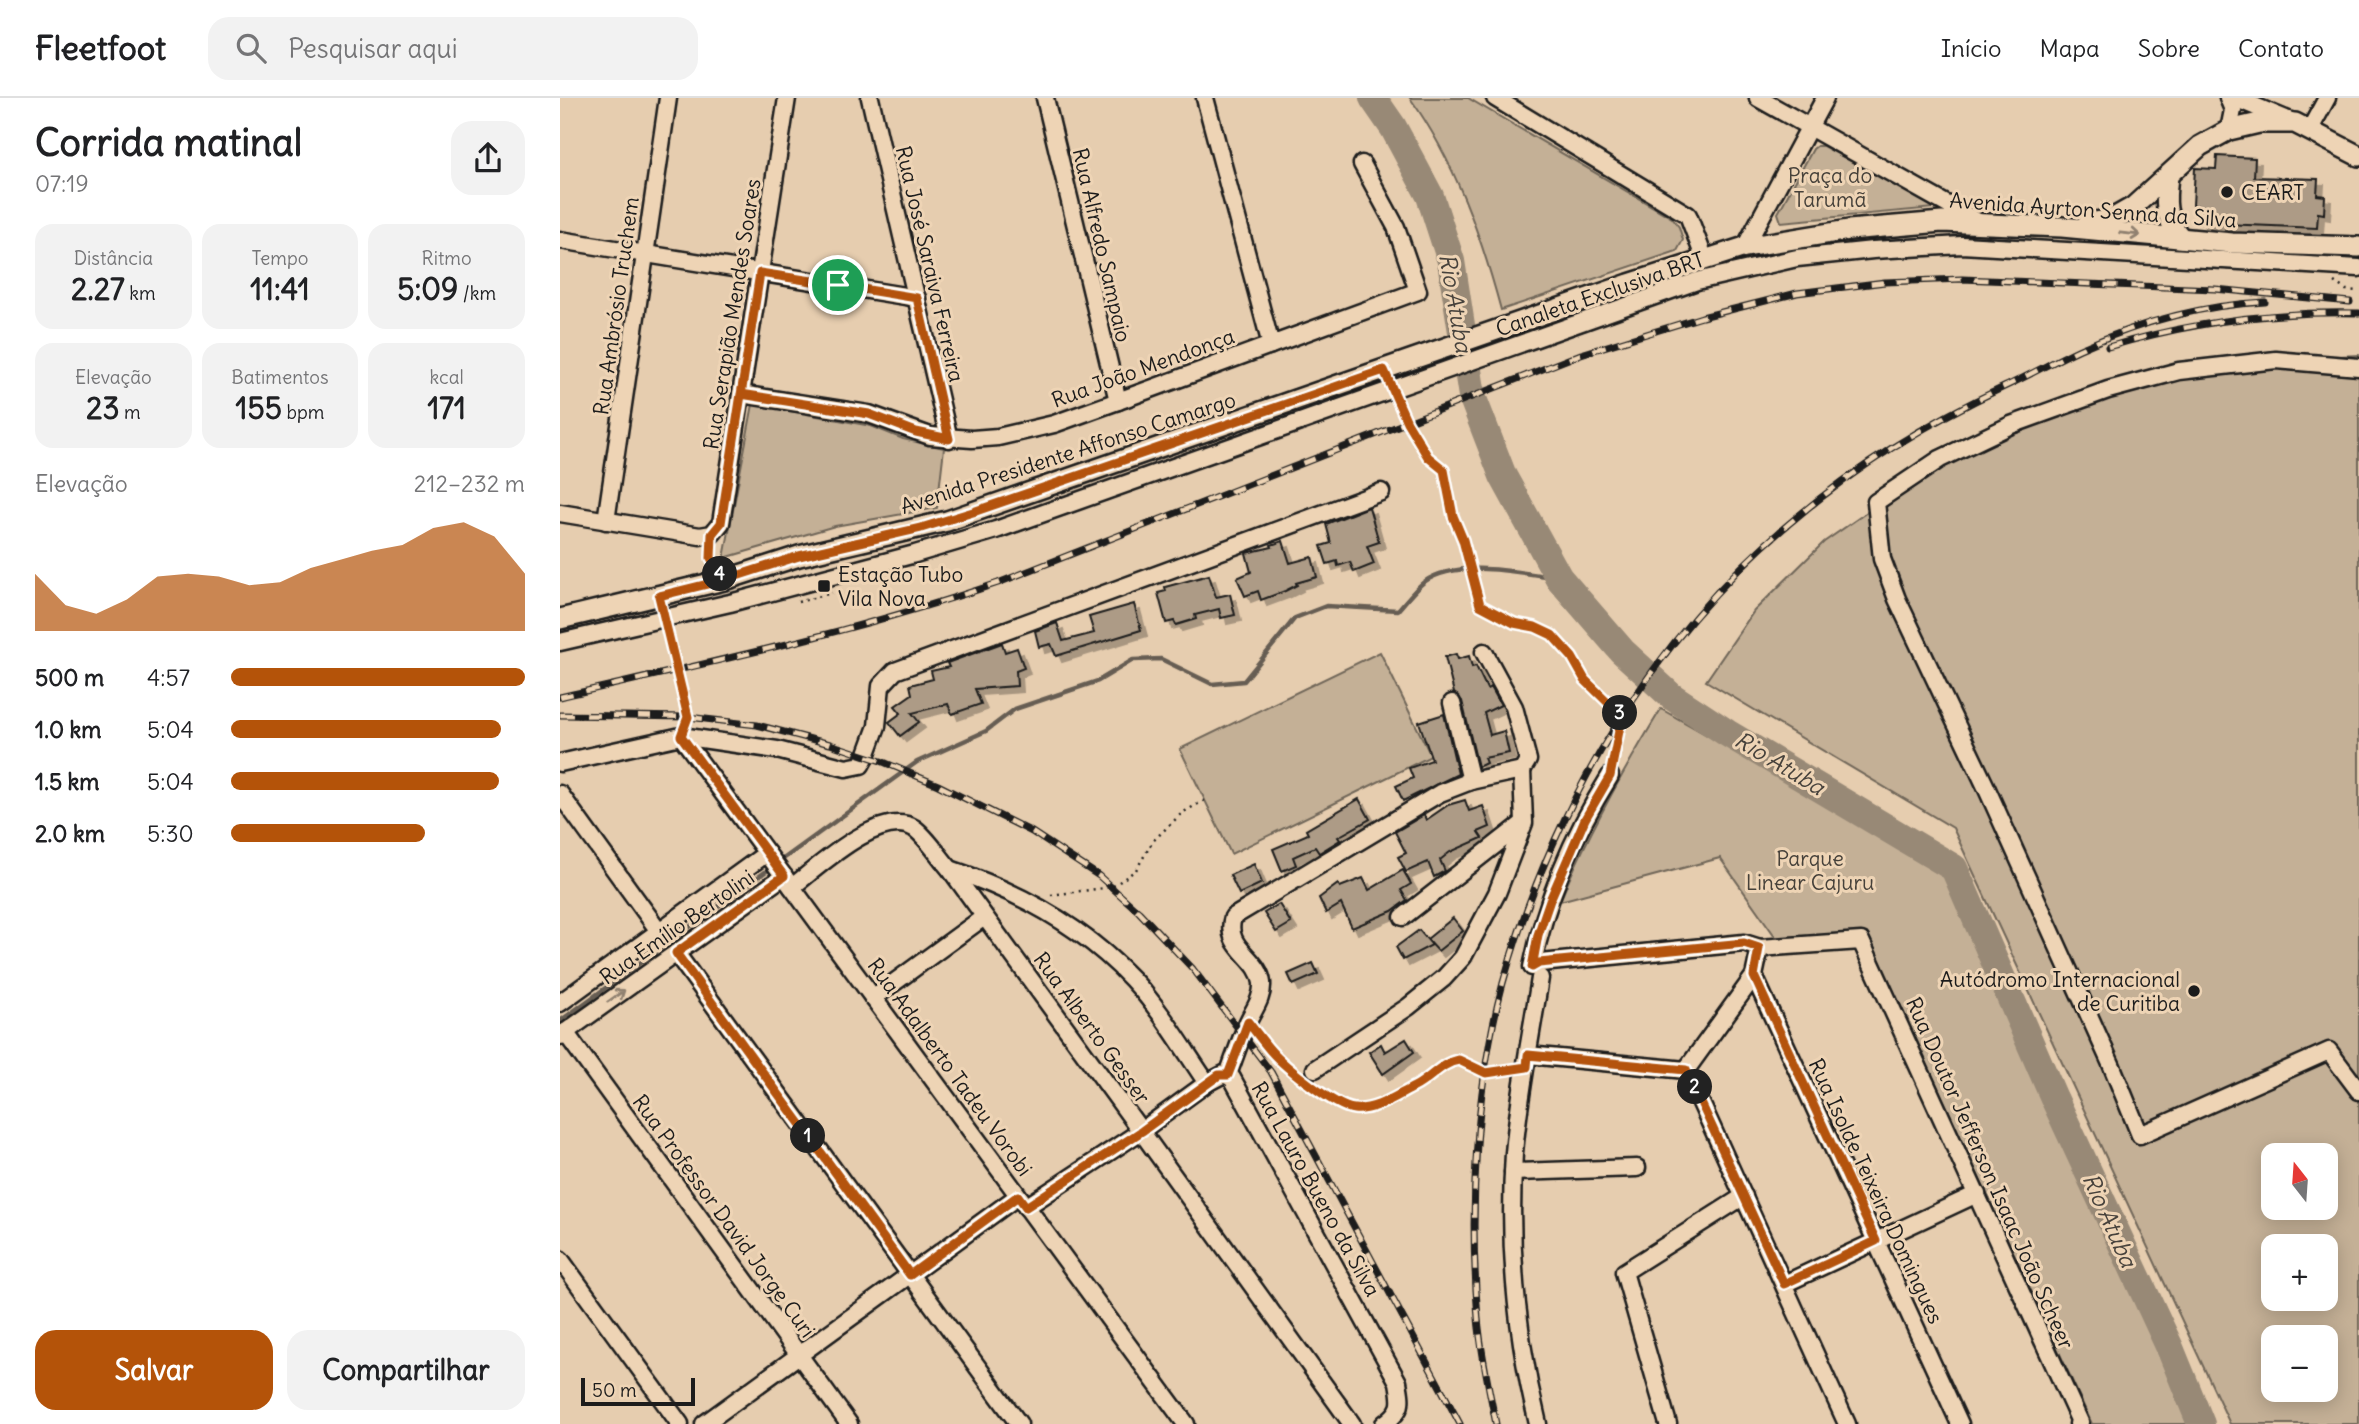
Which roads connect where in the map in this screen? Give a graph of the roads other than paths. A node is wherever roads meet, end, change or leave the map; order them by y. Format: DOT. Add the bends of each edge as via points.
graph roads {
  1 [pos="668,98"];
  2 [pos="788,98"];
  3 [pos="870,98"];
  4 [pos="1045,98"];
  5 [pos="1205,98"];
  6 [pos="1495,98"];
  7 [pos="1758,98"];
  8 [pos="1825,98"];
  9 [pos="2228,98"];
  10 [pos="2235,98"];
  11 [pos="2328,98"];
  12 [pos="1810,126"];
  13 [pos="2302,127"];
  14 [pos="2229,130"];
  15 [pos="2359,156"];
  16 [pos="1362,164"];
  17 [pos="2168,176"];
  18 [pos="1980,223"];
  19 [pos="2062,227"];
  20 [pos="2181,239"];
  21 [pos="560,240"];
  22 [pos="1745,247"];
  23 [pos="2359,247"];
  24 [pos="645,254"];
  25 [pos="1705,260"];
  26 [pos="2359,268"];
  27 [pos="760,273"];
  28 [pos="917,298"];
  29 [pos="1557,320"];
  30 [pos="1464,343"];
  31 [pos="1270,345"];
  32 [pos="2359,367"];
  33 [pos="1405,374"];
  34 [pos="741,394"];
  35 [pos="1118,401"];
  36 [pos="949,439"];
  37 [pos="1381,492"];
  38 [pos="560,513"];
  39 [pos="606,521"];
  40 [pos="560,619"];
  41 [pos="560,642"];
  42 [pos="1484,652"];
  43 [pos="1452,703"];
  44 [pos="681,736"];
  45 [pos="560,764"];
  46 [pos="1522,770"];
  47 [pos="1610,776"];
  48 [pos="1471,781"];
  49 [pos="560,794"];
  50 [pos="1524,823"];
  51 [pos="917,831"];
  52 [pos="767,853"];
  53 [pos="950,869"];
  54 [pos="788,882"];
  55 [pos="984,917"];
  56 [pos="1403,917"];
  57 [pos="659,931"];
  58 [pos="1759,948"];
  59 [pos="676,953"];
  60 [pos="1538,969"];
  61 [pos="1754,976"];
  62 [pos="873,998"];
  63 [pos="560,1003"];
  64 [pos="563,1034"];
  65 [pos="1528,1061"];
  66 [pos="1315,1069"];
  67 [pos="1686,1070"];
  68 [pos="1228,1075"];
  69 [pos="1207,1083"];
  70 [pos="2359,1091"];
  71 [pos="1142,1131"];
  72 [pos="1637,1168"];
  73 [pos="1513,1172"];
  74 [pos="1977,1194"];
  75 [pos="1744,1196"];
  76 [pos="1022,1201"];
  77 [pos="1876,1241"];
  78 [pos="560,1259"];
  79 [pos="910,1275"];
  80 [pos="1784,1284"];
  81 [pos="799,1355"];
  82 [pos="2079,1423"];
  83 [pos="680,1424"];
  84 [pos="705,1424"];
  85 [pos="849,1424"];
  86 [pos="1019,1424"];
  87 [pos="1186,1424"];
  88 [pos="1352,1424"];
  89 [pos="1384,1424"];
  90 [pos="1538,1424"];
  91 [pos="1668,1424"];
  92 [pos="1847,1424"];
  93 [pos="1959,1424"];
  1 -- 24 [label="street, Rua Ambrósio Truchem"];
  2 -- 27 [label="street, Rua Serapião Mendes Soares"];
  3 -- 28 [label="street, Rua José Saraiva Ferreira"];
  4 -- 35 [label="street, Rua Alfredo Sampaio"];
  5 -- 31 [label="street"];
  6 -- 25 [label="street" via="1688,215"];
  7 -- 12 [label="street"];
  8 -- 12 [label="street"];
  9 -- 14 [label="street" via="2233,110"];
  10 -- 13 [label="street"];
  11 -- 13 [label="street"];
  12 -- 18 [label="street"];
  12 -- 22 [label="street"];
  13 -- 14 [label="main road" via="2259,123"];
  13 -- 15 [label="main road"];
  14 -- 17 [label="main road" via="2200,146"];
  16 -- 31 [label="street, Rua João Mendonça" via="1396,227 1418,290"];
  17 -- 19 [label="main road" via="2133,207 2110,220"];
  17 -- 20 [label="main road" via="2166,215"];
  18 -- 19 [label="main road, Avenida Ayrton Senna da Silva"];
  18 -- 22 [label="main road, Avenida Ayrton Senna da Silva" via="1861,228"];
  19 -- 20 [label="main road, Avenida Ayrton Senna da Silva, one-way"];
  20 -- 23 [label="main road, Avenida Ayrton Senna da Silva"];
  21 -- 24 [label="street"];
  22 -- 25 [label="main road, Avenida Ayrton Senna da Silva"];
  24 -- 27 [label="street"];
  24 -- 39 [label="street, Rua Ambrósio Truchem"];
  25 -- 29 [label="main road, Avenida Ayrton Senna da Silva"];
  26 -- 29 [label="street, Canaleta Exclusiva BRT" via="1962,245 1873,250 1738,270"];
  27 -- 28 [label="street"];
  27 -- 34 [label="street, Rua Serapião Mendes Soares"];
  28 -- 36 [label="street, Rua José Saraiva Ferreira"];
  29 -- 30 [label="main road, Avenida Ayrton Senna da Silva"];
  29 -- 33 [label="street, Canaleta Exclusiva BRT"];
  30 -- 33 [label="main road, Avenida Presidente Affonso Camargo"];
  31 -- 35 [label="street, Rua João Mendonça"];
  32 -- 70 [label="street" via="2276,360 2179,371 2108,390 2011,425 1940,459 1876,502 1882,559 1897,599 1986,786 2140,1135 2329,1051"];
  33 -- 40 [label="main road, Avenida Presidente Affonso Camargo" via="960,517"];
  33 -- 41 [label="street, Canaleta Exclusiva BRT" via="1391,389 952,544"];
  34 -- 36 [label="street, Rua João Mendonça" via="869,414"];
  34 -- 39 [label="street, Rua Serapião Mendes Soares" via="721,523 712,534"];
  35 -- 36 [label="street, Rua João Mendonça" via="1026,431"];
  37 -- 44 [label="street" via="895,671 881,686 877,726 861,765 846,768 777,750"];
  38 -- 39 [label="street"];
  42 -- 46 [label="street" via="1514,707 1528,760"];
  43 -- 48 [label="street"];
  44 -- 45 [label="street"];
  44 -- 52 [label="street, Rua Adalberto Tadeu Vorobi"];
  46 -- 48 [label="street"];
  46 -- 50 [label="street"];
  47 -- 60 [label="street" via="1585,819 1550,900 1538,935"];
  48 -- 68 [label="street" via="1440,793 1233,917 1233,939 1260,974 1262,987"];
  49 -- 57 [label="street"];
  50 -- 56 [label="street"];
  50 -- 66 [label="street" via="1496,893 1463,957 1408,1007"];
  51 -- 53 [label="street, Rua Alberto Gesser"];
  51 -- 54 [label="street, Rua Emílio Bertolini" via="901,825 873,828"];
  52 -- 54 [label="street, Rua Adalberto Tadeu Vorobi"];
  52 -- 57 [label="street, Rua Emílio Bertolini"];
  53 -- 55 [label="street, Rua Alberto Gesser"];
  53 -- 69 [label="street" via="1023,899 1104,952 1156,1009"];
  54 -- 59 [label="street, Rua Emílio Bertolini"];
  54 -- 62 [label="street, Rua Adalberto Tadeu Vorobi"];
  55 -- 62 [label="street"];
  55 -- 71 [label="street, Rua Alberto Gesser"];
  57 -- 63 [label="street, Rua Emílio Bertolini"];
  58 -- 60 [label="street" via="1744,943"];
  58 -- 61 [label="street"];
  58 -- 74 [label="street, Rua Doutor Jefferson Isaac João Scheer" via="1861,941"];
  64 -- 59 [label="street, Rua Emílio Bertolini, one-way"];
  59 -- 79 [label="street"];
  60 -- 65 [label="street"];
  61 -- 67 [label="street"];
  61 -- 77 [label="street, Rua Isolde Teixeira Domingues"];
  62 -- 76 [label="street, Rua Adalberto Tadeu Vorobi"];
  64 -- 81 [label="street, Rua Professor David Jorge Curi"];
  65 -- 67 [label="street"];
  65 -- 73 [label="street"];
  67 -- 75 [label="street"];
  68 -- 69 [label="street, Rua Lauro Bueno da Silva"];
  68 -- 89 [label="street, Rua Lauro Bueno da Silva" via="1398,1382 1399,1411"];
  69 -- 71 [label="street, Rua Lauro Bueno da Silva"];
  71 -- 76 [label="street, Rua Lauro Bueno da Silva"];
  71 -- 88 [label="street, Rua Alberto Gesser"];
  72 -- 73 [label="street"];
  73 -- 90 [label="street" via="1517,1316"];
  74 -- 77 [label="street"];
  74 -- 82 [label="street, Rua Doutor Jefferson Isaac João Scheer"];
  75 -- 80 [label="street"];
  75 -- 91 [label="street" via="1624,1272"];
  76 -- 79 [label="street, Rua Lauro Bueno da Silva"];
  76 -- 87 [label="street, Rua Adalberto Tadeu Vorobi"];
  77 -- 80 [label="street"];
  77 -- 93 [label="street, Rua Isolde Teixeira Domingues"];
  78 -- 83 [label="street"];
  79 -- 81 [label="street, Rua Lauro Bueno da Silva"];
  79 -- 86 [label="street"];
  80 -- 92 [label="street"];
  81 -- 84 [label="street, Rua Lauro Bueno da Silva"];
  81 -- 85 [label="street, Rua Professor David Jorge Curi"];
}
